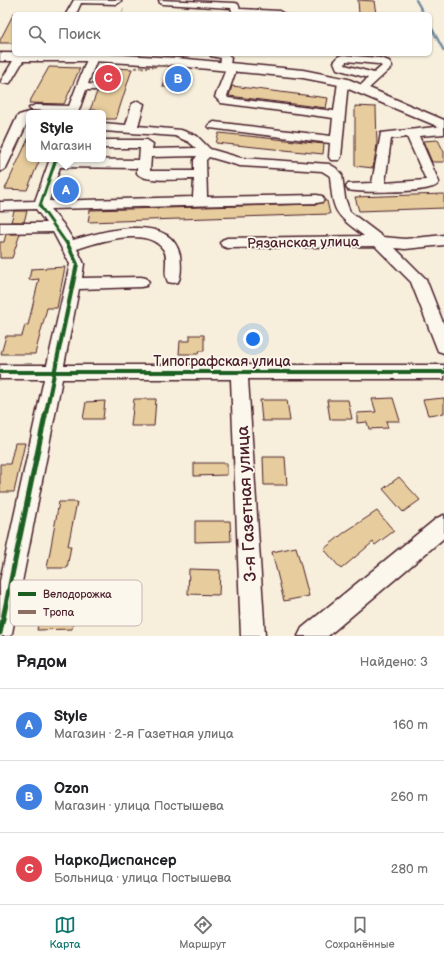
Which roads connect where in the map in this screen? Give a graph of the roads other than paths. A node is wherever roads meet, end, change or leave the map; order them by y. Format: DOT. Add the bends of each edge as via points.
graph roads {
  1 [pos="78,0"];
  2 [pos="163,1"];
  3 [pos="116,3"];
  4 [pos="236,8"];
  5 [pos="72,12"];
  6 [pos="265,12"];
  7 [pos="12,56"];
  8 [pos="94,56"];
  9 [pos="225,56"];
  10 [pos="343,56"];
  11 [pos="134,57"];
  12 [pos="228,66"];
  13 [pos="376,77"];
  14 [pos="6,81"];
  15 [pos="343,82"];
  16 [pos="81,87"];
  17 [pos="104,88"];
  18 [pos="362,89"];
  19 [pos="138,104"];
  20 [pos="255,105"];
  21 [pos="73,110"];
  22 [pos="26,115"];
  23 [pos="339,115"];
  24 [pos="444,125"];
  25 [pos="214,126"];
  26 [pos="106,127"];
  27 [pos="131,129"];
  28 [pos="248,129"];
  29 [pos="149,130"];
  30 [pos="444,131"];
  31 [pos="412,134"];
  32 [pos="444,139"];
  33 [pos="336,140"];
  34 [pos="106,145"];
  35 [pos="206,152"];
  36 [pos="145,154"];
  37 [pos="106,157"];
  38 [pos="335,157"];
  39 [pos="56,162"];
  40 [pos="0,168"];
  41 [pos="200,175"];
  42 [pos="378,186"];
  43 [pos="353,187"];
  44 [pos="317,199"];
  45 [pos="200,202"];
  46 [pos="0,206"];
  47 [pos="40,206"];
  48 [pos="58,227"];
  49 [pos="0,228"];
  50 [pos="444,240"];
  51 [pos="378,241"];
  52 [pos="227,243"];
  53 [pos="70,246"];
  54 [pos="173,278"];
  55 [pos="141,282"];
  56 [pos="74,284"];
  57 [pos="444,346"];
  58 [pos="0,372"];
  59 [pos="56,372"];
  60 [pos="239,372"];
  61 [pos="444,372"];
  62 [pos="444,525"];
  63 [pos="11,580"];
  64 [pos="10,586"];
  65 [pos="0,632"];
  66 [pos="253,636"];
  67 [pos="310,636"];
  1 -- 3 [label="street"];
  1 -- 5 [label="street"];
  2 -- 4 [label="street"];
  4 -- 6 [label="street"];
  7 -- 8 [label="main road"];
  7 -- 14 [label="street"];
  8 -- 11 [label="main road"];
  8 -- 16 [label="street"];
  9 -- 12 [label="street"];
  10 -- 13 [label="street" via="339,62 341,67"];
  10 -- 13 [label="street" via="380,61 385,64 387,67"];
  11 -- 12 [label="main road"];
  12 -- 15 [label="main road" via="303,74"];
  12 -- 20 [label="street" via="221,97 225,101"];
  13 -- 18 [label="street"];
  15 -- 18 [label="main road"];
  15 -- 23 [label="street"];
  16 -- 17 [label="street"];
  16 -- 21 [label="street"];
  18 -- 24 [label="main road"];
  19 -- 27 [label="street"];
  20 -- 23 [label="street"];
  20 -- 28 [label="street"];
  22 -- 40 [label="street"];
  23 -- 33 [label="street"];
  25 -- 28 [label="street"];
  26 -- 27 [label="street"];
  27 -- 29 [label="street"];
  28 -- 33 [label="street"];
  29 -- 35 [label="street" via="177,132 193,139"];
  29 -- 36 [label="street"];
  30 -- 31 [label="street"];
  30 -- 32 [label="street"];
  31 -- 42 [label="street" via="385,136"];
  31 -- 42 [label="street" via="433,182 427,185"];
  33 -- 38 [label="street"];
  34 -- 36 [label="street"];
  35 -- 36 [label="street"];
  35 -- 41 [label="street" via="200,160"];
  35 -- 51 [label="street" via="240,162 325,167 336,176 338,198 344,214"];
  36 -- 37 [label="street"];
  36 -- 41 [label="street" via="144,173 148,175"];
  39 -- 47 [label="street"];
  41 -- 45 [label="street"];
  42 -- 43 [label="street"];
  44 -- 45 [label="street"];
  45 -- 47 [label="street"];
  46 -- 47 [label="street"];
  47 -- 48 [label="street"];
  48 -- 49 [label="street"];
  48 -- 53 [label="street"];
  50 -- 51 [label="street, Рязанская улица" via="405,244"];
  51 -- 52 [label="street, Рязанская улица"];
  51 -- 57 [label="street" via="418,279"];
  53 -- 54 [label="street" via="119,234 137,232 154,236 168,245 172,258"];
  53 -- 56 [label="street" via="77,264"];
  55 -- 56 [label="street"];
  56 -- 59 [label="street"];
  58 -- 59 [label="street, Типографская улица"];
  59 -- 60 [label="street, Типографская улица"];
  59 -- 63 [label="street"];
  60 -- 61 [label="street, Типографская улица"];
  60 -- 66 [label="street, 3-я Газетная улица"];
  62 -- 67 [label="street"];
  64 -- 65 [label="street"];
}
